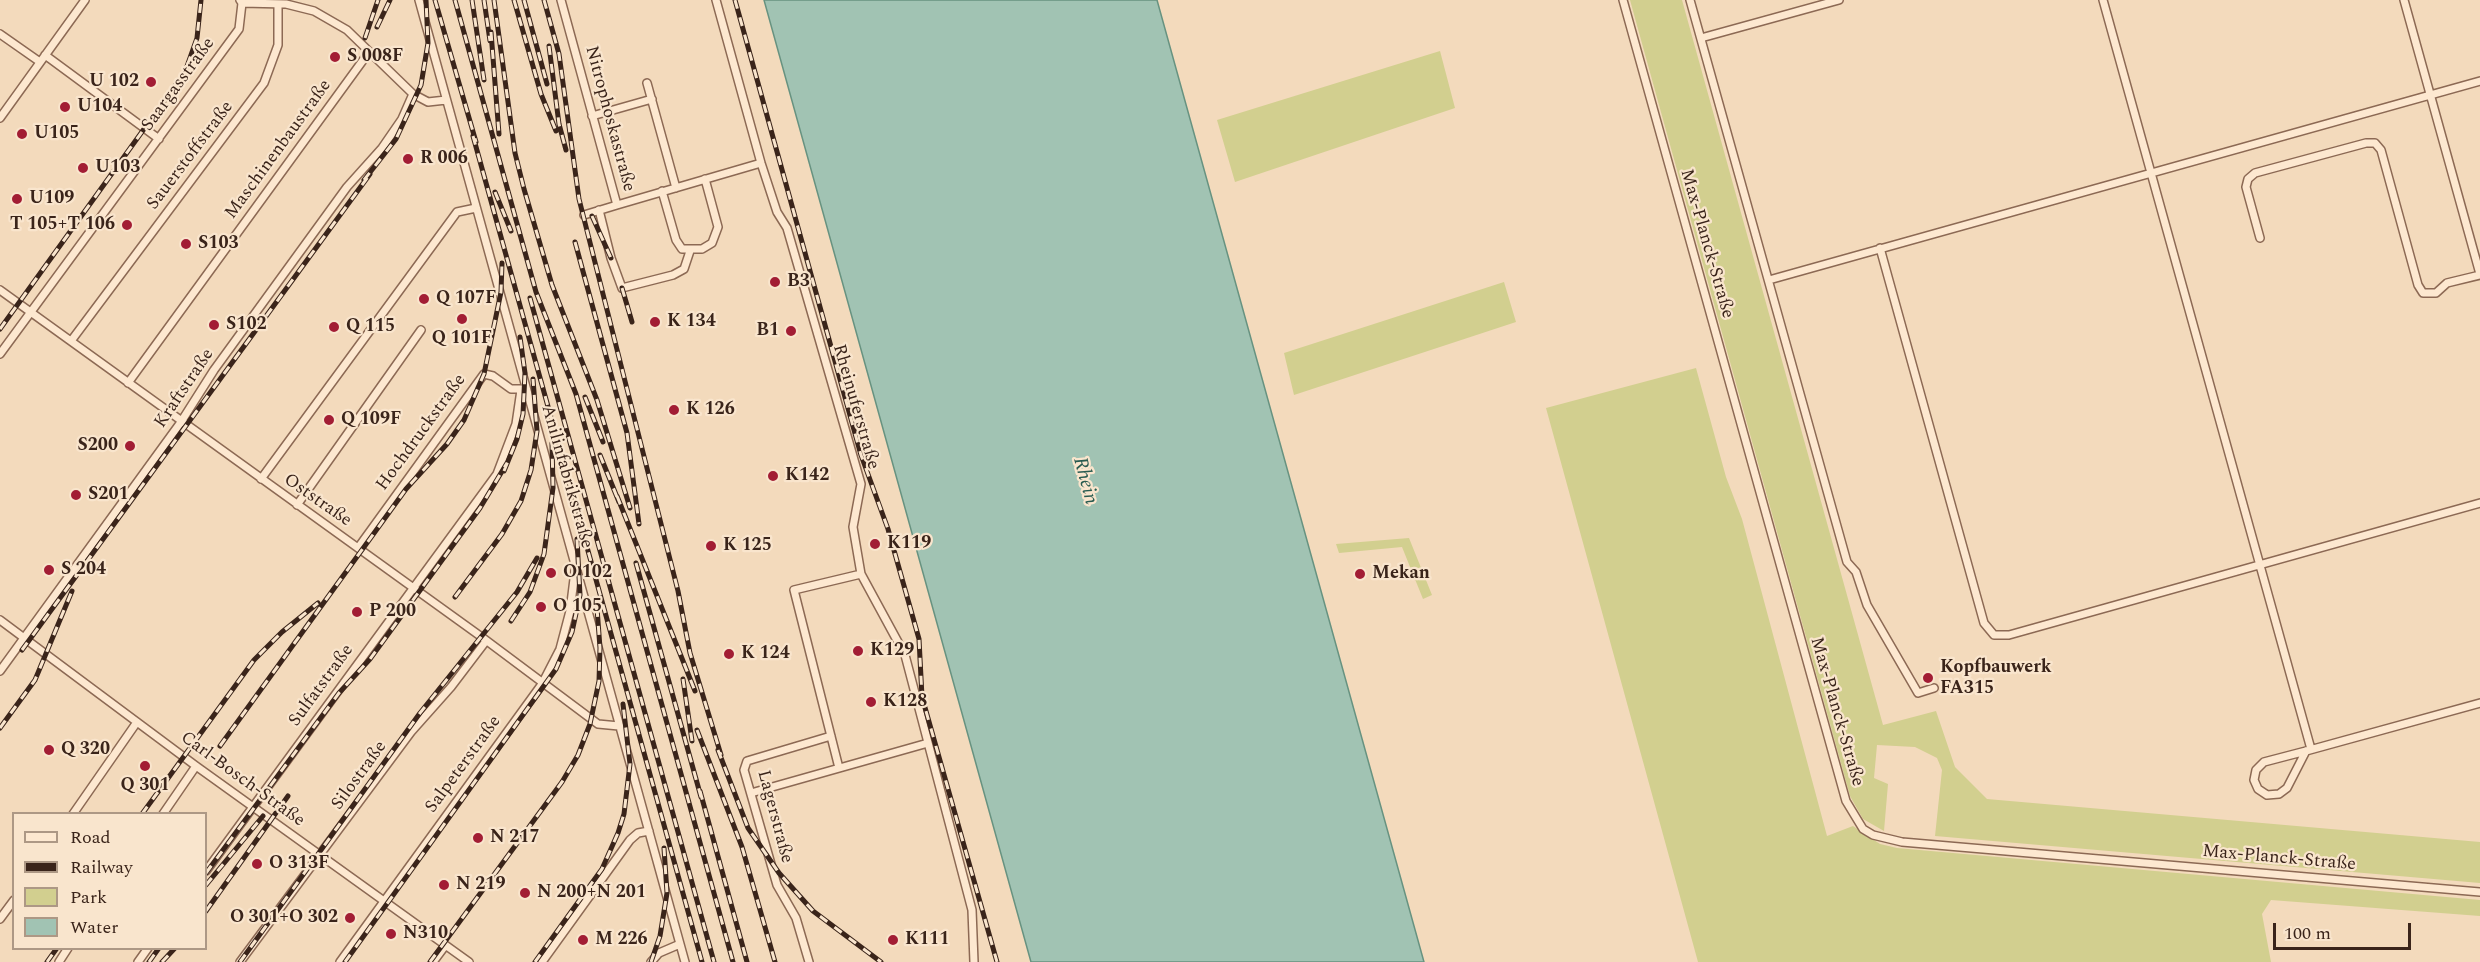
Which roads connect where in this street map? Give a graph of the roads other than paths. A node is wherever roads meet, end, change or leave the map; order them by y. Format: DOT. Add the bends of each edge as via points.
graph roads {
  1 [pos="86,0"];
  2 [pos="419,0"];
  3 [pos="561,0"];
  4 [pos="716,0"];
  5 [pos="1623,0"];
  6 [pos="1690,0"];
  7 [pos="1839,0"];
  8 [pos="2103,0"];
  9 [pos="2404,0"];
  10 [pos="241,1"];
  11 [pos="278,4"];
  12 [pos="0,34"];
  13 [pos="1701,38"];
  14 [pos="369,52"];
  15 [pos="45,55"];
  16 [pos="40,62"];
  17 [pos="2480,81"];
  18 [pos="647,83"];
  19 [pos="413,94"];
  20 [pos="2430,95"];
  21 [pos="652,99"];
  22 [pos="446,100"];
  23 [pos="592,116"];
  24 [pos="0,118"];
  25 [pos="159,139"];
  26 [pos="761,164"];
  27 [pos="2151,172"];
  28 [pos="705,179"];
  29 [pos="676,188"];
  30 [pos="662,191"];
  31 [pos="616,205"];
  32 [pos="476,208"];
  33 [pos="599,210"];
  34 [pos="584,215"];
  35 [pos="2260,238"];
  36 [pos="1880,248"];
  37 [pos="690,250"];
  38 [pos="2480,275"];
  39 [pos="1769,280"];
  40 [pos="0,290"];
  41 [pos="30,313"];
  42 [pos="421,330"];
  43 [pos="70,341"];
  44 [pos="0,354"];
  45 [pos="128,383"];
  46 [pos="523,390"];
  47 [pos="181,422"];
  48 [pos="261,479"];
  49 [pos="2480,503"];
  50 [pos="297,505"];
  51 [pos="358,548"];
  52 [pos="2260,565"];
  53 [pos="576,569"];
  54 [pos="861,574"];
  55 [pos="412,586"];
  56 [pos="0,620"];
  57 [pos="24,639"];
  58 [pos="486,641"];
  59 [pos="0,671"];
  60 [pos="542,684"];
  61 [pos="1934,688"];
  62 [pos="2480,703"];
  63 [pos="137,722"];
  64 [pos="620,726"];
  65 [pos="831,736"];
  66 [pos="928,743"];
  67 [pos="2308,750"];
  68 [pos="196,766"];
  69 [pos="839,768"];
  70 [pos="751,794"];
  71 [pos="253,807"];
  72 [pos="75,812"];
  73 [pos="164,812"];
  74 [pos="649,831"];
  75 [pos="321,856"];
  76 [pos="207,870"];
  77 [pos="2480,892"];
  78 [pos="384,901"];
  79 [pos="12,903"];
  80 [pos="0,919"];
  81 [pos="680,944"];
  82 [pos="445,945"];
  83 [pos="240,962"];
  84 [pos="340,962"];
  85 [pos="433,962"];
  86 [pos="468,962"];
  87 [pos="542,962"];
  88 [pos="651,962"];
  89 [pos="685,962"];
  90 [pos="810,962"];
  91 [pos="974,962"];
  1 -- 15 [label="street"];
  2 -- 22 [label="street, Anilinfabrikstraße"];
  3 -- 23 [label="street, Nitrophoskastraße"];
  4 -- 26 [label="street, Rheinuferstraße"];
  5 -- 77 [label="street, Max-Planck-Straße" via="1846,801 1856,823 1873,835 1902,842"];
  6 -- 13 [label="street"];
  7 -- 13 [label="street"];
  8 -- 27 [label="street"];
  9 -- 20 [label="street"];
  10 -- 11 [label="street"];
  10 -- 25 [label="street, Saargasstraße" via="239,29"];
  11 -- 14 [label="street" via="314,11 347,30"];
  11 -- 43 [label="street, Sauerstoffstraße" via="278,45 264,83"];
  12 -- 16 [label="street"];
  13 -- 39 [label="street"];
  14 -- 19 [label="street"];
  14 -- 45 [label="street, Maschinenbaustraße"];
  15 -- 16 [label="street"];
  15 -- 25 [label="street"];
  16 -- 24 [label="street"];
  17 -- 20 [label="street"];
  18 -- 21 [label="street"];
  19 -- 22 [label="street" via="428,102"];
  19 -- 47 [label="street, Kraftstraße" via="382,148 347,187 214,370"];
  20 -- 27 [label="street"];
  20 -- 38 [label="street"];
  21 -- 23 [label="street"];
  21 -- 29 [label="street"];
  22 -- 32 [label="street, Anilinfabrikstraße"];
  23 -- 31 [label="street, Nitrophoskastraße"];
  25 -- 41 [label="street, Saargasstraße"];
  26 -- 28 [label="street, Nitrophoskastraße"];
  26 -- 54 [label="street, Rheinuferstraße" via="777,213 787,228 861,484 853,527"];
  27 -- 36 [label="street"];
  27 -- 52 [label="street"];
  28 -- 29 [label="street, Nitrophoskastraße"];
  28 -- 37 [label="street" via="716,218 716,236 712,243"];
  29 -- 30 [label="street, Nitrophoskastraße"];
  30 -- 31 [label="street, Nitrophoskastraße"];
  30 -- 37 [label="street" via="676,240 682,249"];
  31 -- 33 [label="street"];
  32 -- 46 [label="street, Anilinfabrikstraße"];
  32 -- 48 [label="street" via="457,213"];
  33 -- 34 [label="street"];
  33 -- 37 [label="street" via="622,288 684,269"];
  35 -- 38 [label="street" via="2246,187 2255,173 2375,143 2381,150 2423,293 2436,293 2446,284"];
  36 -- 39 [label="street"];
  36 -- 52 [label="street" via="1984,623 1994,635"];
  39 -- 61 [label="street" via="1846,562 1856,572 1867,605 1918,693"];
  40 -- 41 [label="street, Oststraße"];
  41 -- 43 [label="street, Oststraße"];
  41 -- 44 [label="street, Saargasstraße"];
  42 -- 50 [label="street"];
  43 -- 45 [label="street, Oststraße"];
  45 -- 47 [label="street, Oststraße"];
  46 -- 51 [label="street, Hochdruckstraße" via="511,389 488,374 480,378"];
  46 -- 53 [label="street, Anilinfabrikstraße"];
  46 -- 55 [label="street, Sulfatstraße" via="516,424 496,474"];
  47 -- 48 [label="street, Oststraße"];
  47 -- 57 [label="street, Kraftstraße"];
  48 -- 50 [label="street, Oststraße"];
  49 -- 52 [label="street"];
  50 -- 51 [label="street, Oststraße"];
  51 -- 55 [label="street, Oststraße"];
  52 -- 67 [label="street"];
  53 -- 60 [label="street, Salpeterstraße" via="560,649"];
  53 -- 64 [label="street, Anilinfabrikstraße"];
  54 -- 65 [label="street" via="794,590"];
  54 -- 66 [label="street, Rheinuferstraße" via="905,655"];
  55 -- 58 [label="street, Oststraße"];
  55 -- 71 [label="street, Sulfatstraße"];
  56 -- 57 [label="street, Carl-Bosch-Straße"];
  57 -- 59 [label="street, Kraftstraße"];
  57 -- 63 [label="street, Carl-Bosch-Straße"];
  58 -- 60 [label="street, Oststraße"];
  58 -- 75 [label="street, Silostraße" via="452,687 411,732"];
  60 -- 64 [label="street, Oststraße" via="598,724"];
  60 -- 78 [label="street, Salpeterstraße"];
  62 -- 67 [label="street"];
  63 -- 68 [label="street, Carl-Bosch-Straße"];
  63 -- 72 [label="street"];
  64 -- 74 [label="street, Anilinfabrikstraße"];
  65 -- 69 [label="street"];
  65 -- 70 [label="street, Lagerstraße" via="747,761 744,770"];
  66 -- 69 [label="street"];
  66 -- 91 [label="street, Rheinuferstraße" via="972,910"];
  67 -- 67 [label="street" via="2264,762 2256,770 2254,780 2258,789 2267,795 2279,794 2287,788"];
  68 -- 71 [label="street, Carl-Bosch-Straße"];
  68 -- 73 [label="street"];
  69 -- 70 [label="street"];
  70 -- 90 [label="street, Lagerstraße" via="777,885 796,918"];
  71 -- 75 [label="street, Carl-Bosch-Straße"];
  71 -- 76 [label="street, Sulfatstraße"];
  74 -- 81 [label="street, Anilinfabrikstraße"];
  74 -- 87 [label="street" via="630,840"];
  75 -- 78 [label="street, Carl-Bosch-Straße"];
  75 -- 83 [label="street, Silostraße"];
  78 -- 82 [label="street, Carl-Bosch-Straße"];
  78 -- 84 [label="street, Salpeterstraße"];
  79 -- 80 [label="street"];
  81 -- 88 [label="street" via="659,953"];
  81 -- 89 [label="street, Anilinfabrikstraße"];
  82 -- 85 [label="street"];
  82 -- 86 [label="street, Carl-Bosch-Straße"];
}
